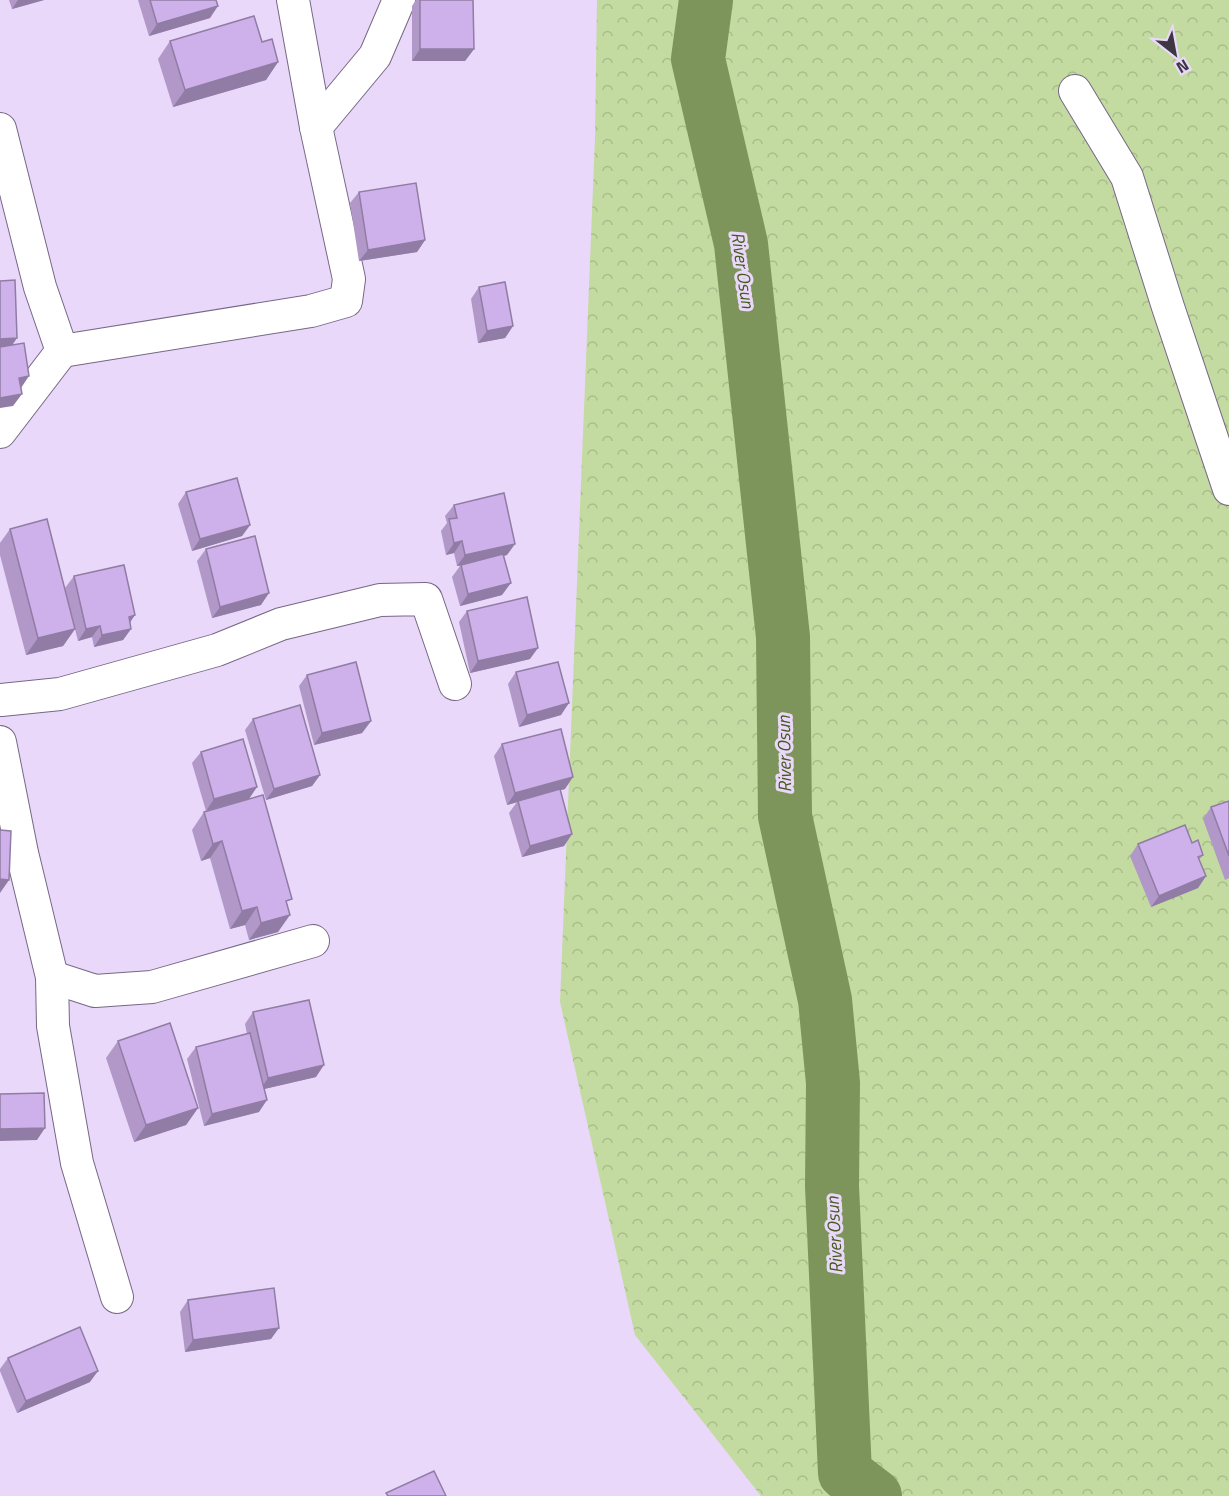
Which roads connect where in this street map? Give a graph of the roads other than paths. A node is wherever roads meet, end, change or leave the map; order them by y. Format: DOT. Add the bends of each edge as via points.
graph roads {
  1 [pos="293,0"];
  2 [pos="399,0"];
  3 [pos="1075,91"];
  4 [pos="316,127"];
  5 [pos="0,129"];
  6 [pos="62,351"];
  7 [pos="0,432"];
  8 [pos="1229,489"];
  9 [pos="456,684"];
  10 [pos="0,700"];
  11 [pos="0,742"];
  12 [pos="313,942"];
  13 [pos="52,977"];
  14 [pos="117,1298"];
  1 -- 4 [label="street"];
  2 -- 4 [label="street" via="375,56"];
  3 -- 8 [label="street" via="1127,177"];
  4 -- 6 [label="street" via="349,279 346,301"];
  5 -- 6 [label="street" via="40,287"];
  6 -- 7 [label="street"];
  9 -- 10 [label="street" via="426,599 380,600 281,624 217,650 60,694"];
  11 -- 13 [label="street"];
  12 -- 13 [label="street" via="152,987 95,991"];
  13 -- 14 [label="street" via="53,1026 77,1164"];
}
